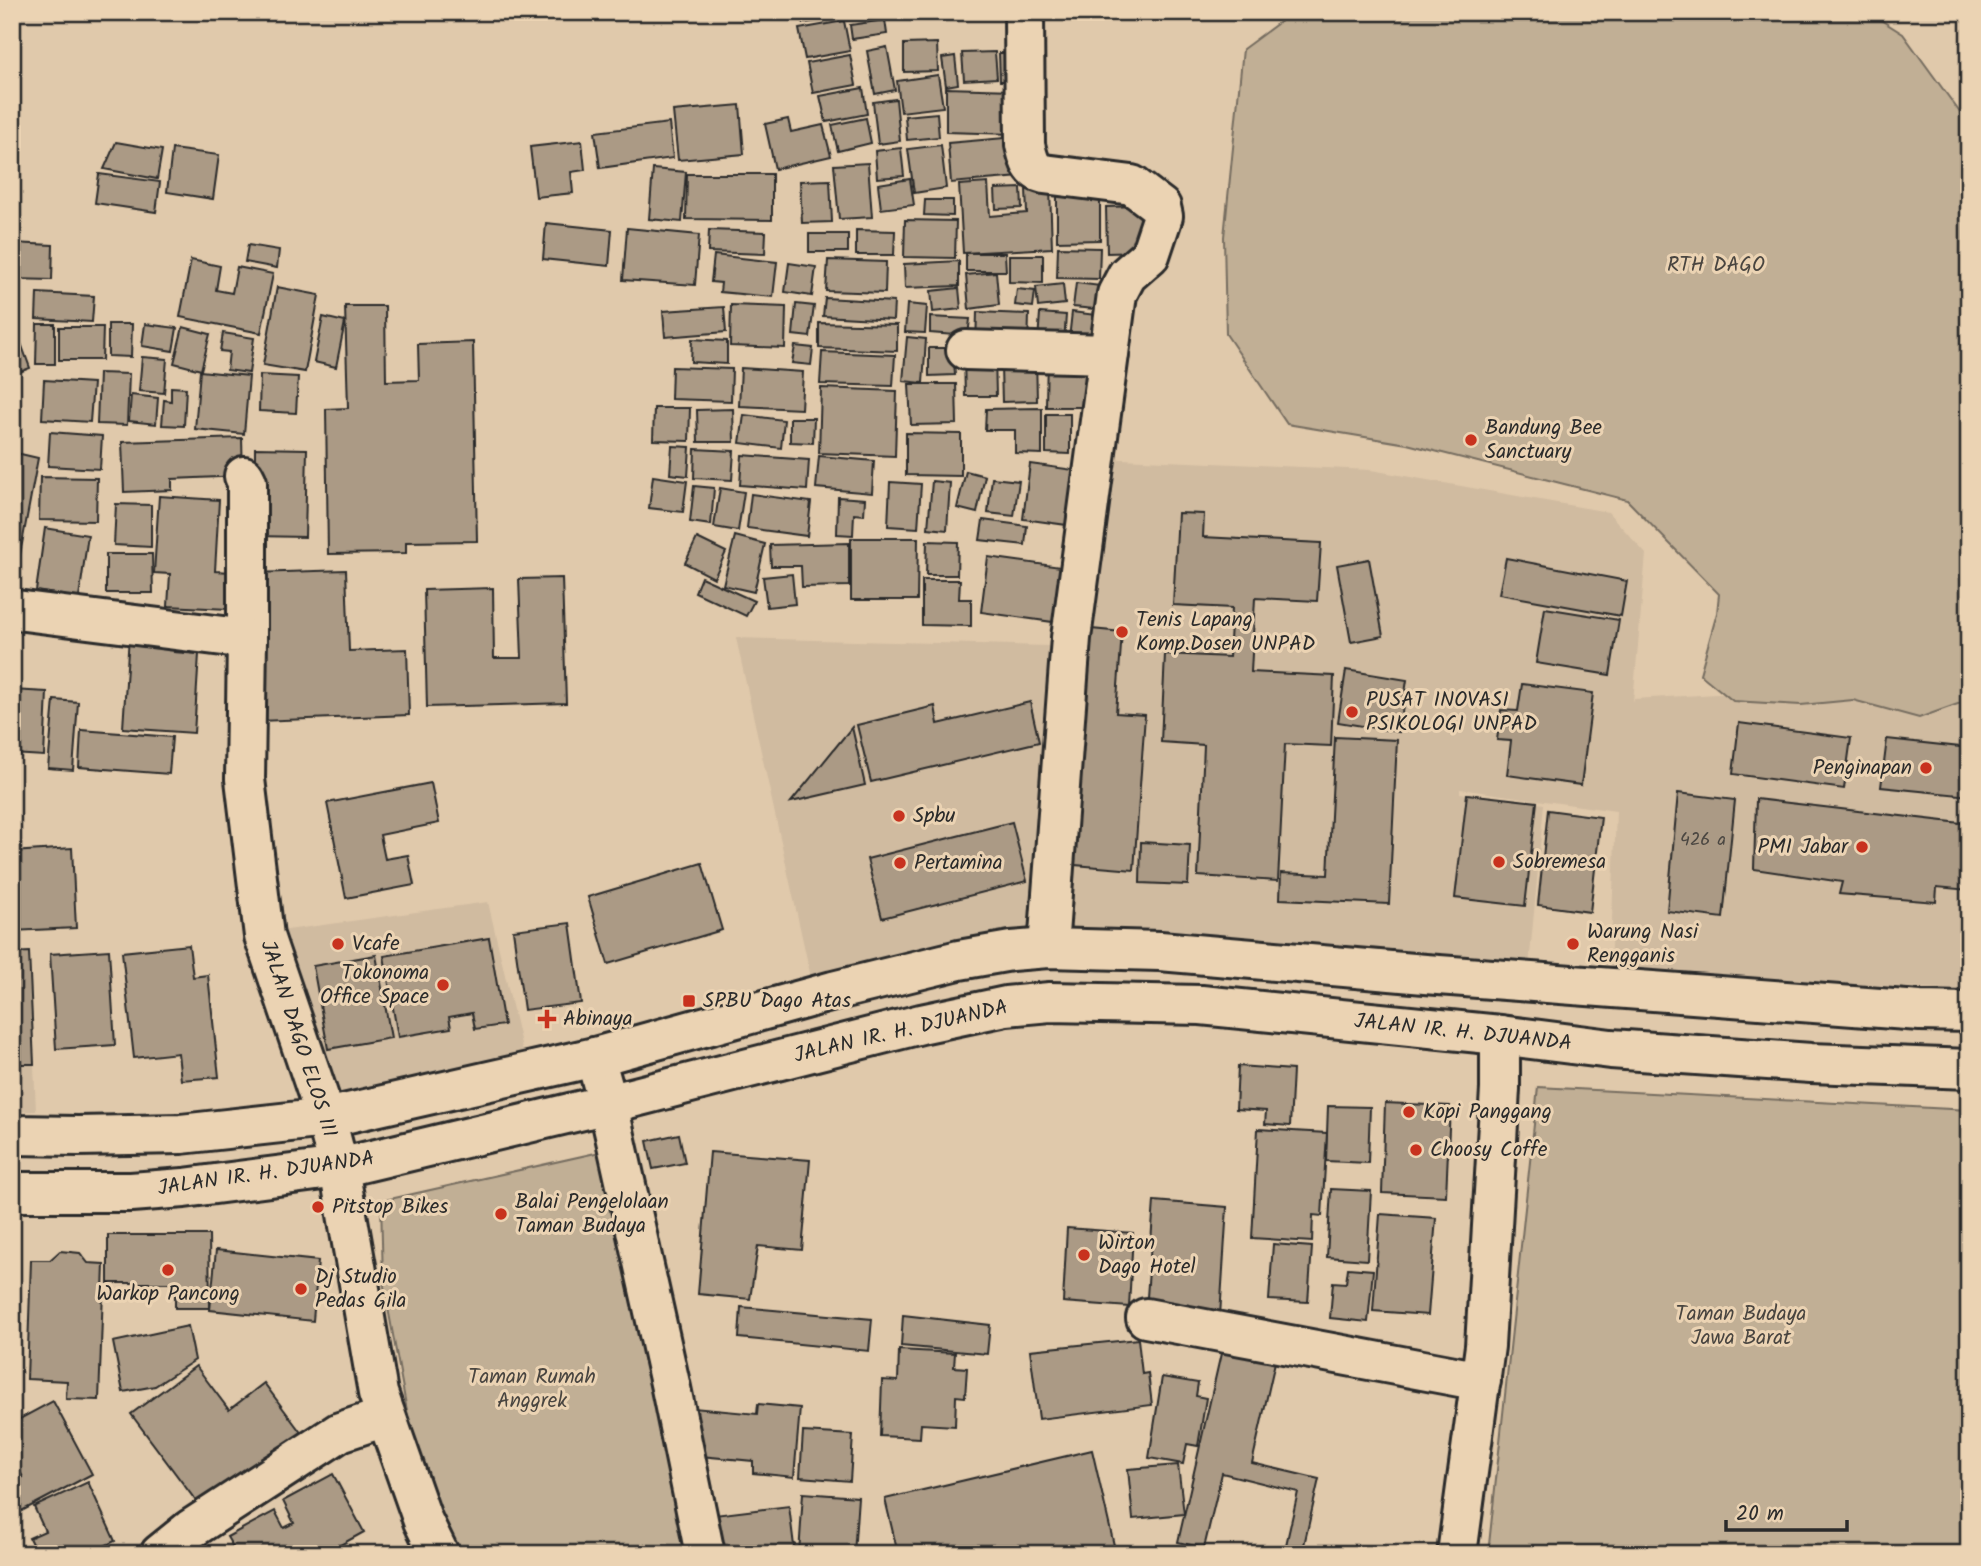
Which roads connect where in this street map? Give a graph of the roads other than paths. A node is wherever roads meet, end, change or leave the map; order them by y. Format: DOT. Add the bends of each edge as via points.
graph roads {
  1 [pos="1024,12"];
  2 [pos="966,350"];
  3 [pos="1109,354"];
  4 [pos="244,476"];
  5 [pos="16,610"];
  6 [pos="247,639"];
  7 [pos="1048,948"];
  8 [pos="1503,979"];
  9 [pos="1969,1012"];
  10 [pos="1500,1035"];
  11 [pos="595,1057"];
  12 [pos="1969,1069"];
  13 [pos="608,1104"];
  14 [pos="326,1118"];
  15 [pos="12,1135"];
  16 [pos="338,1168"];
  17 [pos="12,1192"];
  18 [pos="1146,1318"];
  19 [pos="1481,1381"];
  20 [pos="386,1417"];
  21 [pos="160,1554"];
  22 [pos="439,1554"];
  23 [pos="705,1554"];
  24 [pos="1457,1554"];
  1 -- 3 [label="street" via="1025,145 1031,166 1038,173 1132,185 1161,207 1163,216 1150,255 1126,275 1117,294"];
  2 -- 3 [label="street"];
  3 -- 7 [label="street" via="1071,638"];
  4 -- 6 [label="street, JALAN DAGO ELOS III"];
  5 -- 6 [label="street"];
  6 -- 14 [label="street, JALAN DAGO ELOS III" via="245,779 264,936"];
  7 -- 8 [label="street" via="1160,951"];
  7 -- 11 [label="street" via="959,960"];
  8 -- 9 [label="street"];
  8 -- 10 [label="street"];
  10 -- 12 [label="street, JALAN IR. H. DJUANDA" via="1611,1049"];
  10 -- 13 [label="street, JALAN IR. H. DJUANDA" via="1201,1005 1050,1002 921,1024"];
  10 -- 19 [label="street"];
  11 -- 13 [label="street"];
  11 -- 14 [label="street"];
  13 -- 16 [label="street, JALAN IR. H. DJUANDA"];
  13 -- 23 [label="street"];
  14 -- 15 [label="street" via="181,1134"];
  14 -- 16 [label="street, JALAN DAGO ELOS III"];
  16 -- 17 [label="street, JALAN IR. H. DJUANDA" via="131,1192"];
  16 -- 20 [label="street, JALAN DAGO ELOS III"];
  18 -- 19 [label="street"];
  19 -- 24 [label="street"];
  20 -- 21 [label="street" via="340,1432"];
  20 -- 22 [label="street, JALAN DAGO ELOS III"];
}
